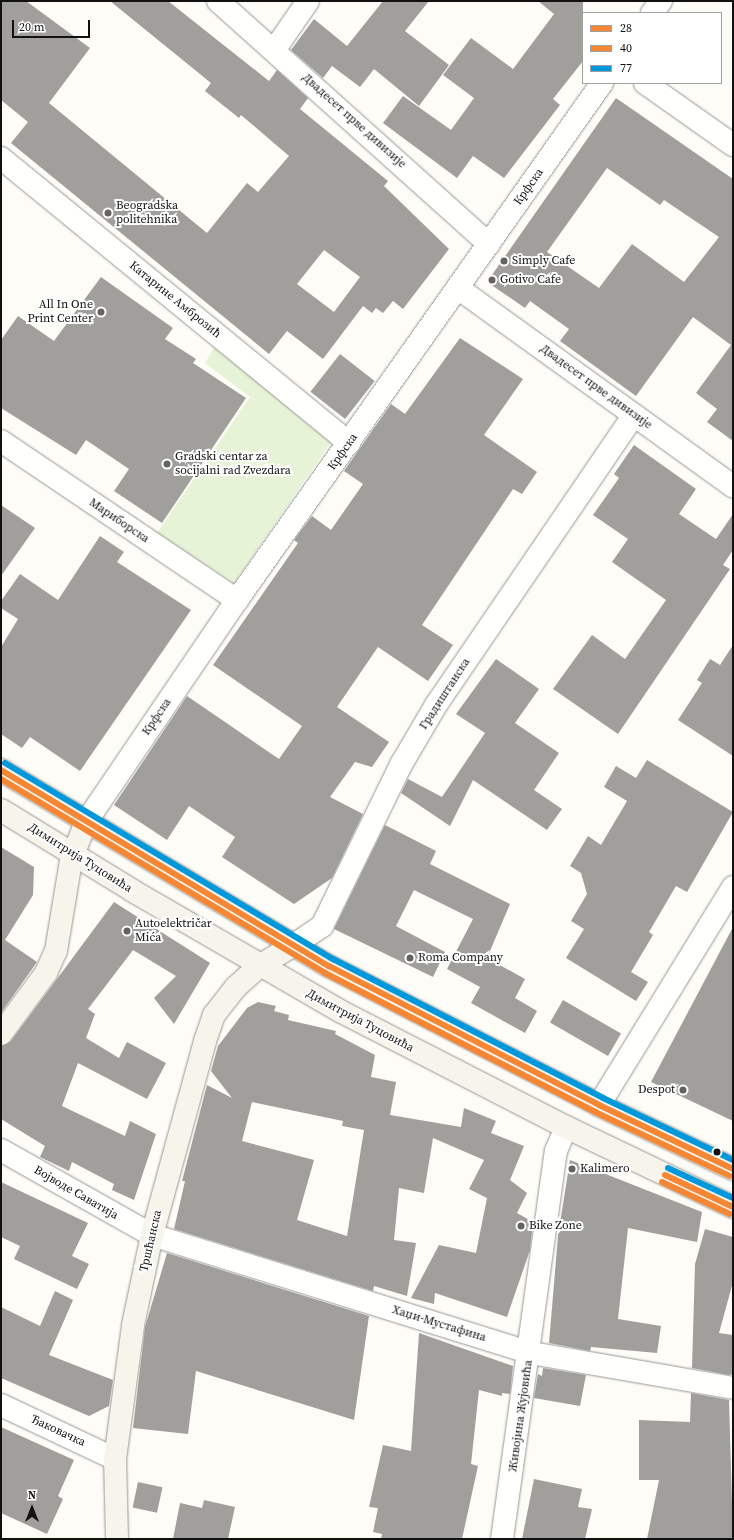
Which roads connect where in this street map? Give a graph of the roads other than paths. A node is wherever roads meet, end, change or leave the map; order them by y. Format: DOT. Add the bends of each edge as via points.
graph roads {
  1 [pos="218,1"];
  2 [pos="308,1"];
  3 [pos="661,1"];
  4 [pos="653,12"];
  5 [pos="275,49"];
  6 [pos="601,84"];
  7 [pos="646,84"];
  8 [pos="733,145"];
  9 [pos="1,158"];
  10 [pos="489,244"];
  11 [pos="458,288"];
  12 [pos="634,414"];
  13 [pos="1,441"];
  14 [pos="349,443"];
  15 [pos="733,486"];
  16 [pos="237,600"];
  17 [pos="1,770"];
  18 [pos="1,810"];
  19 [pos="86,822"];
  20 [pos="73,854"];
  21 [pos="733,887"];
  22 [pos="294,945"];
  23 [pos="259,966"];
  24 [pos="1,1034"];
  25 [pos="599,1105"];
  26 [pos="566,1127"];
  27 [pos="1,1150"];
  28 [pos="733,1169"];
  29 [pos="733,1207"];
  30 [pos="152,1235"];
  31 [pos="531,1353"];
  32 [pos="733,1388"];
  33 [pos="1,1405"];
  34 [pos="115,1459"];
  35 [pos="118,1539"];
  36 [pos="502,1539"];
  1 -- 5 [label="street, Двадесет прве дивизије"];
  2 -- 5 [label="street"];
  3 -- 4 [label="street"];
  5 -- 10 [label="street, Двадесет прве дивизије"];
  6 -- 10 [label="street, Крфска"];
  7 -- 8 [label="street"];
  9 -- 14 [label="street, Катарине Амброзић"];
  10 -- 11 [label="street, Крфска"];
  11 -- 12 [label="street, Двадесет прве дивизије"];
  11 -- 14 [label="street, Крфска"];
  12 -- 15 [label="street, Двадесет прве дивизије"];
  12 -- 22 [label="street, Градиштанска" via="436,706 402,763 322,926"];
  13 -- 16 [label="street, Мариборска"];
  14 -- 16 [label="street, Крфска"];
  16 -- 19 [label="street, Крфска"];
  17 -- 19 [label="main road"];
  18 -- 20 [label="main road, Димитрија Туцовића"];
  19 -- 20 [label="main road"];
  19 -- 22 [label="main road"];
  20 -- 23 [label="main road, Димитрија Туцовића"];
  20 -- 24 [label="main road" via="56,951 46,973"];
  21 -- 25 [label="street"];
  22 -- 23 [label="main road, Градиштанска"];
  22 -- 25 [label="main road"];
  23 -- 26 [label="main road, Димитрија Туцовића"];
  23 -- 30 [label="main road, Тршћанска" via="236,987 211,1021"];
  25 -- 28 [label="main road"];
  26 -- 29 [label="main road, Димитрија Туцовића"];
  26 -- 31 [label="street, Живојина Жујовића" via="556,1151"];
  27 -- 30 [label="street, Војводе Саватија"];
  30 -- 31 [label="street, Хаџи-Мустафина"];
  30 -- 34 [label="main road, Тршћанска" via="128,1357"];
  31 -- 32 [label="street, Хаџи-Мустафина"];
  31 -- 36 [label="street, Живојина Жујовића"];
  33 -- 34 [label="street, Ђаковачка"];
  34 -- 35 [label="main road, Тршћанска"];
}
